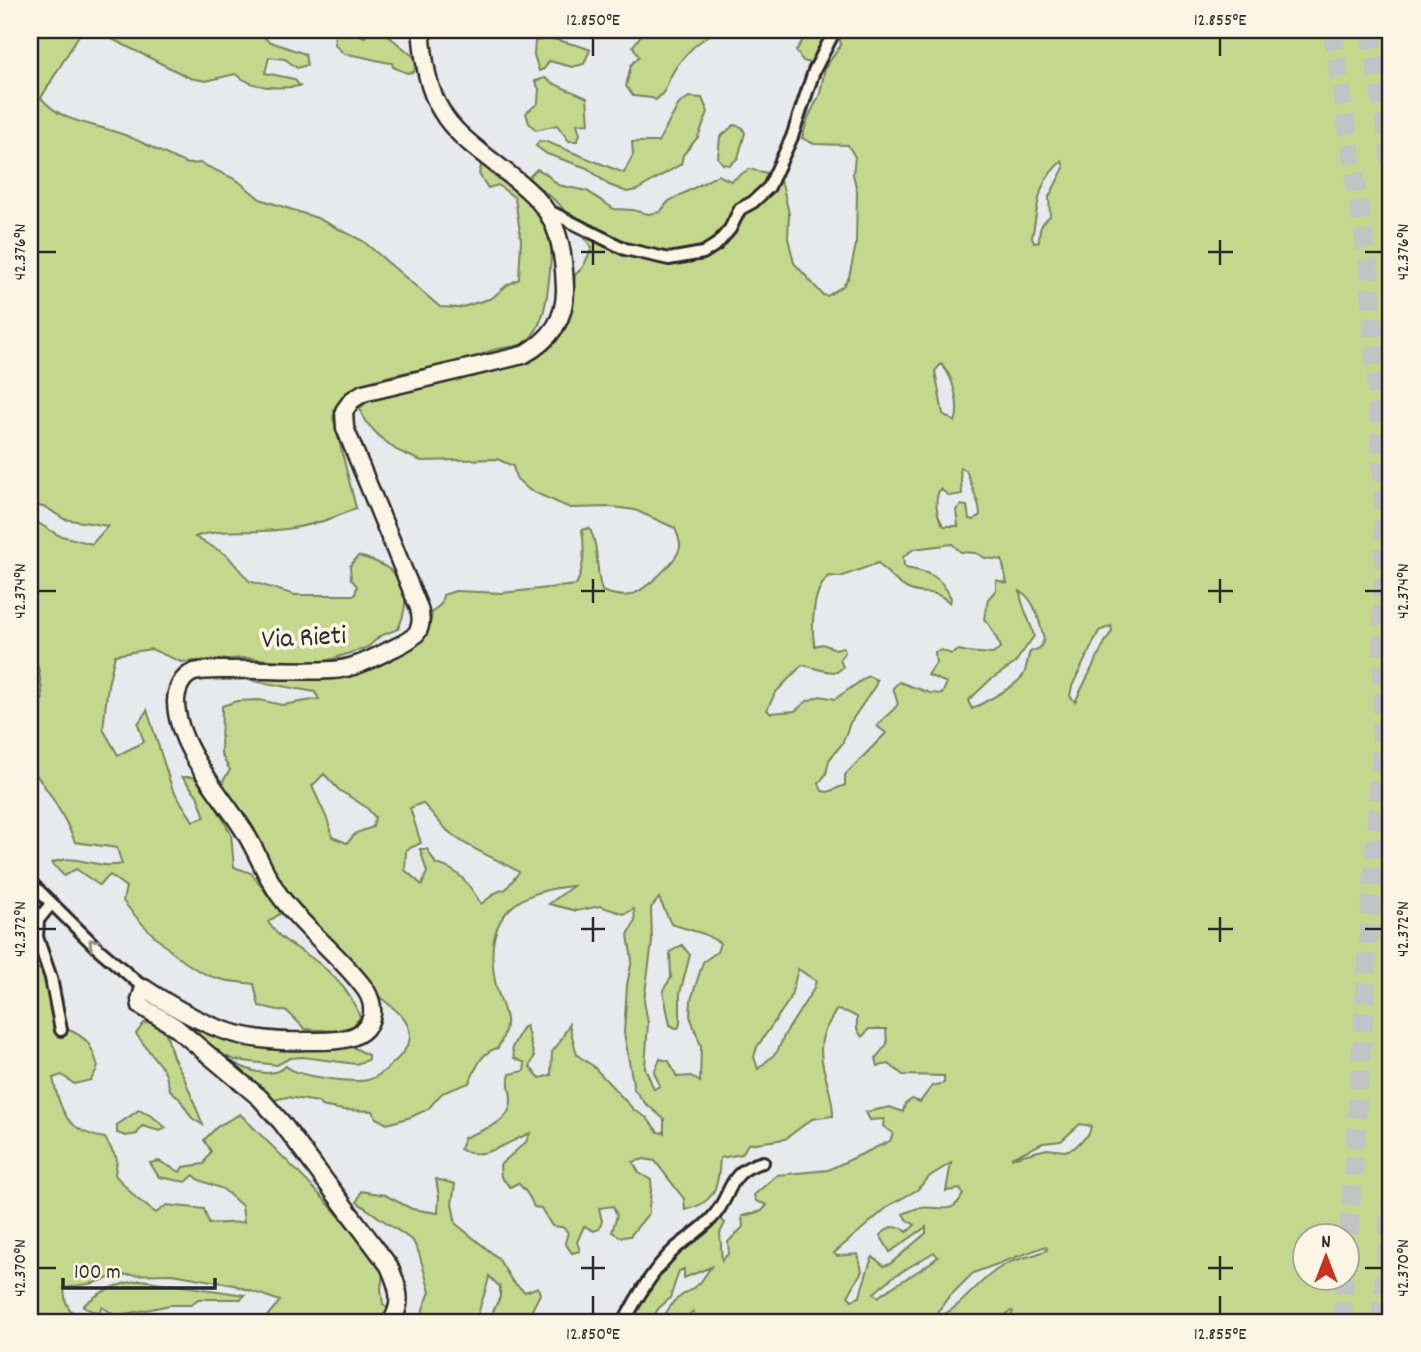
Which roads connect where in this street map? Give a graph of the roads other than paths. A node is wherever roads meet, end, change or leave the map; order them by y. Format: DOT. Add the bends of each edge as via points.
graph roads {
  1 [pos="421,30"];
  2 [pos="835,30"];
  3 [pos="547,210"];
  4 [pos="30,882"];
  5 [pos="51,904"];
  6 [pos="144,988"];
  7 [pos="61,1030"];
  8 [pos="763,1162"];
  9 [pos="391,1322"];
  10 [pos="624,1322"];
  1 -- 3 [label="street, Via Rieti" via="429,83 442,113"];
  2 -- 3 [label="street" via="769,187 740,209 730,229 703,253 670,259 625,249"];
  3 -- 6 [label="street, Via Rieti" via="564,256 565,301 557,327 545,340 523,355 363,393 344,411 345,428 419,608 420,628 412,639 353,667 208,670 185,678 178,689 177,713 202,772 242,828 280,896 366,990 373,1012 367,1027 351,1038 248,1038 198,1021"];
  4 -- 5 [label="street"];
  6 -- 5 [label="street, one-way"];
  5 -- 7 [label="street" via="38,920 37,937"];
  6 -- 9 [label="street" via="141,1006 174,1026 260,1098 389,1266 399,1304"];
  8 -- 10 [label="street" via="741,1170 713,1218 656,1269"];
}
